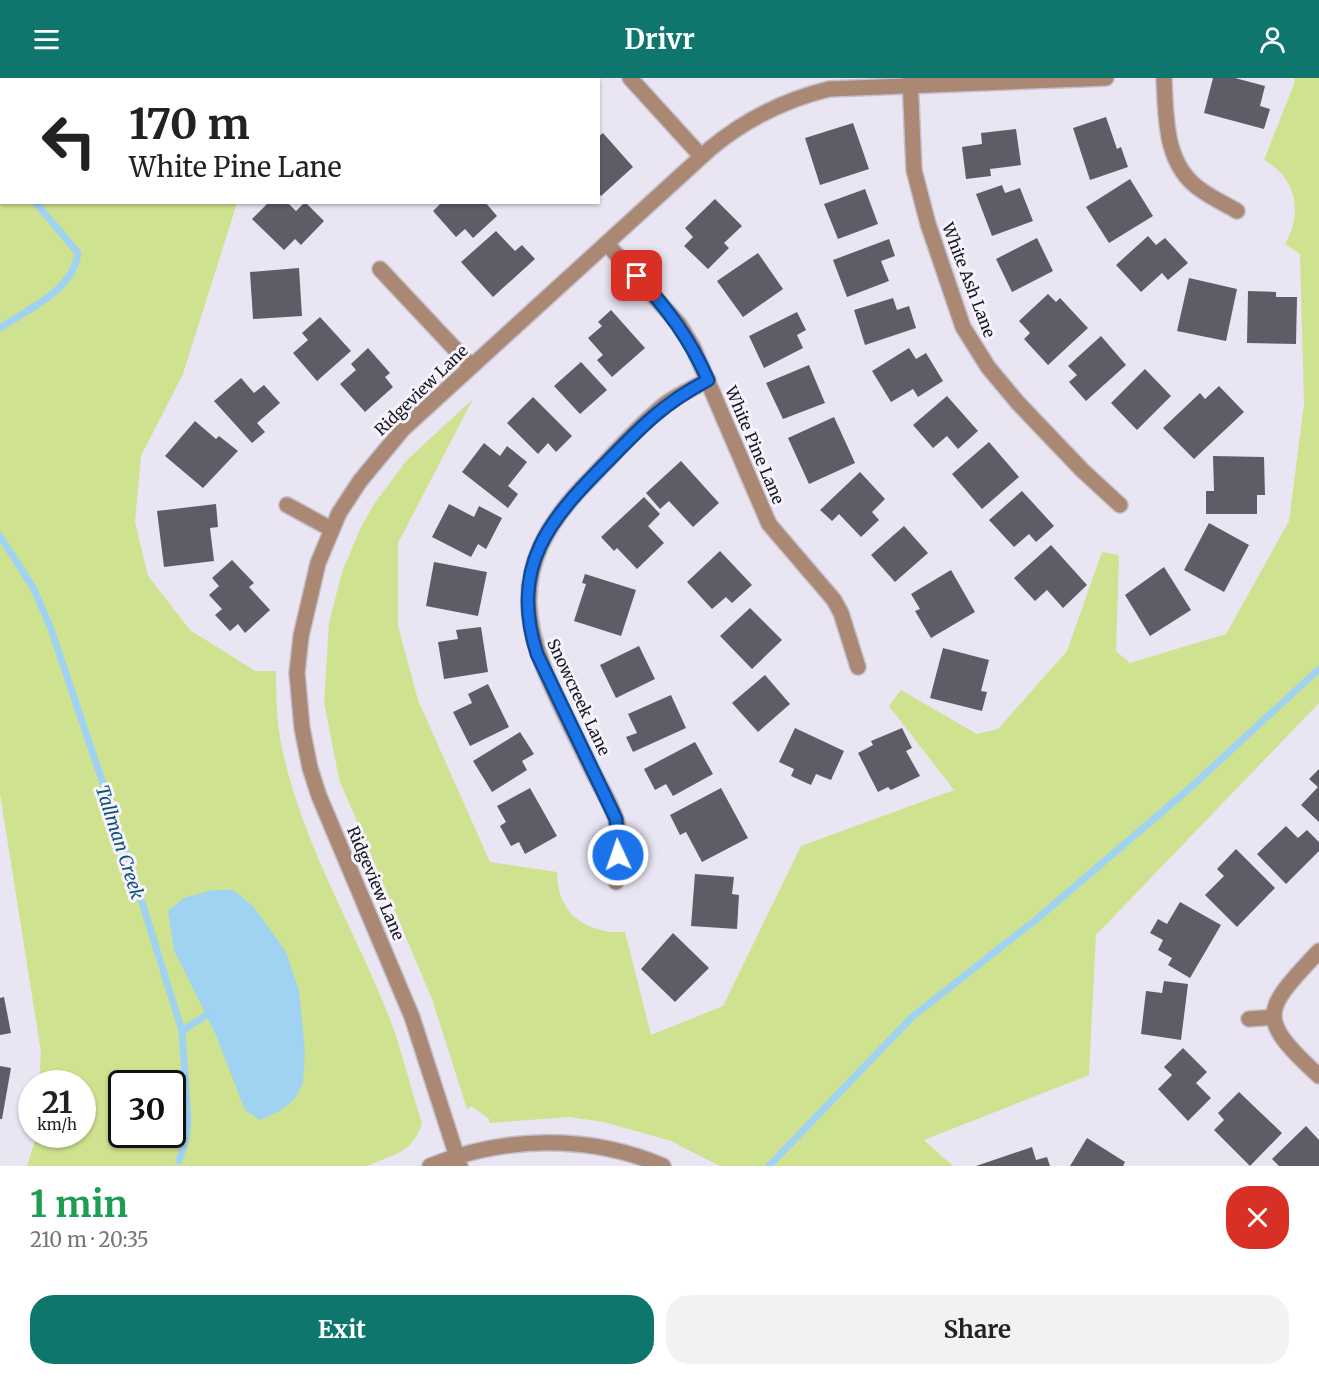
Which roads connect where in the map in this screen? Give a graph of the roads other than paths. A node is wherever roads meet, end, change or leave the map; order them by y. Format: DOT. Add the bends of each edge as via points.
graph roads {
  1 [pos="630,78"];
  2 [pos="1106,78"];
  3 [pos="1164,78"];
  4 [pos="910,82"];
  5 [pos="701,156"];
  6 [pos="1237,211"];
  7 [pos="607,244"];
  8 [pos="380,268"];
  9 [pos="471,366"];
  10 [pos="708,380"];
  11 [pos="1120,505"];
  12 [pos="287,506"];
  13 [pos="331,529"];
  14 [pos="858,667"];
  15 [pos="616,882"];
  16 [pos="1319,951"];
  17 [pos="1274,1017"];
  18 [pos="1249,1019"];
  19 [pos="1319,1076"];
  20 [pos="459,1161"];
  21 [pos="430,1166"];
  22 [pos="663,1166"];
  1 -- 5 [label="street"];
  2 -- 4 [label="street, Ridgeview Lane"];
  3 -- 6 [label="street" via="1169,141 1180,167 1201,190"];
  4 -- 5 [label="street, Ridgeview Lane" via="829,89 796,98 743,124"];
  4 -- 11 [label="street, White Ash Lane" via="916,179 963,327 988,368 1018,403"];
  5 -- 7 [label="street, Ridgeview Lane"];
  7 -- 9 [label="street, Ridgeview Lane"];
  7 -- 10 [label="street, White Pine Lane" via="679,324"];
  8 -- 9 [label="street"];
  9 -- 13 [label="street, Ridgeview Lane" via="392,441 348,498"];
  10 -- 14 [label="street, White Pine Lane" via="769,524 834,600"];
  10 -- 15 [label="street, Snowcreek Lane" via="665,405 567,501 537,551 530,580 529,616 537,654 616,819"];
  12 -- 13 [label="street"];
  13 -- 20 [label="street, Ridgeview Lane" via="312,589 299,654 298,693 306,750 319,796 412,1017"];
  16 -- 17 [label="street" via="1276,1000"];
  17 -- 18 [label="street"];
  17 -- 19 [label="street" via="1275,1028 1287,1046"];
  20 -- 21 [label="street"];
  20 -- 22 [label="street" via="507,1145 559,1143 629,1153"];
}
